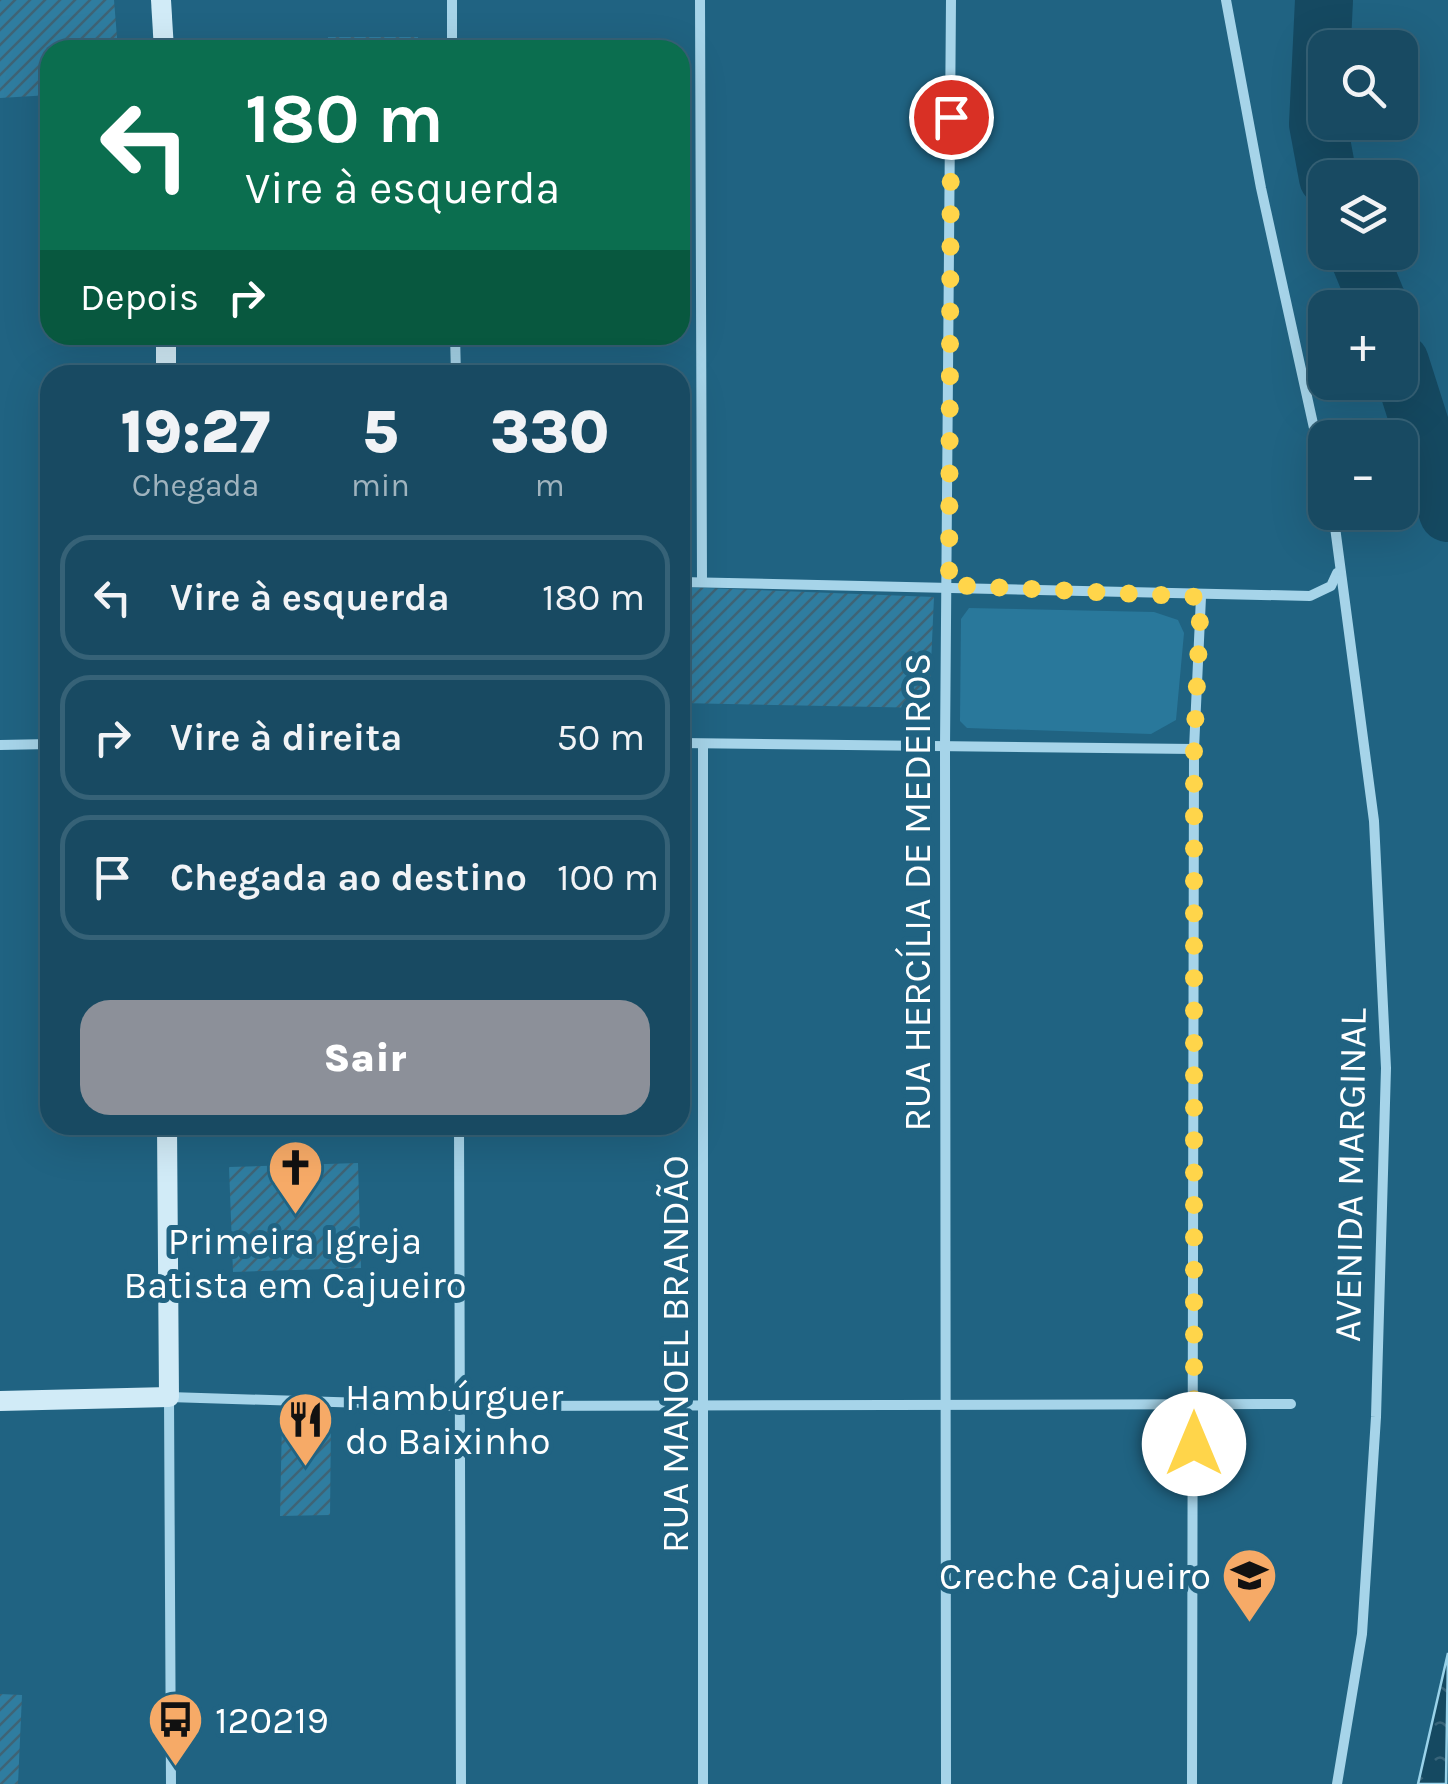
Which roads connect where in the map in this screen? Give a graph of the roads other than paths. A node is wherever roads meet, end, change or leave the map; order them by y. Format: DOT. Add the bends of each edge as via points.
graph roads {
  1 [pos="161,0"];
  2 [pos="452,0"];
  3 [pos="700,0"];
  4 [pos="951,0"];
  5 [pos="1226,0"];
  6 [pos="163,40"];
  7 [pos="452,40"];
  8 [pos="1312,420"];
  9 [pos="1335,530"];
  10 [pos="1338,567"];
  11 [pos="690,582"];
  12 [pos="702,582"];
  13 [pos="949,585"];
  14 [pos="1201,597"];
  15 [pos="690,743"];
  16 [pos="40,744"];
  17 [pos="704,744"];
  18 [pos="0,745"];
  19 [pos="944,748"];
  20 [pos="1194,749"];
  21 [pos="167,1135"];
  22 [pos="459,1135"];
  23 [pos="169,1397"];
  24 [pos="0,1401"];
  25 [pos="1291,1404"];
  26 [pos="706,1405"];
  27 [pos="461,1406"];
  28 [pos="1195,1406"];
  29 [pos="947,1408"];
  30 [pos="171,1784"];
  31 [pos="462,1784"];
  32 [pos="703,1784"];
  33 [pos="946,1784"];
  34 [pos="1192,1784"];
  35 [pos="1337,1784"];
  1 -- 6 [label="street"];
  2 -- 7 [label="street"];
  3 -- 12 [label="street"];
  4 -- 13 [label="street, RUA HERCÍLIA DE MEDEIROS"];
  5 -- 8 [label="street"];
  9 -- 10 [label="street, AVENIDA MARGINAL"];
  10 -- 14 [label="street" via="1331,586 1310,596"];
  10 -- 35 [label="street, AVENIDA MARGINAL" via="1374,821 1386,1068 1364,1614"];
  11 -- 12 [label="street"];
  12 -- 13 [label="street"];
  13 -- 14 [label="street"];
  13 -- 19 [label="street, RUA HERCÍLIA DE MEDEIROS"];
  14 -- 20 [label="street"];
  15 -- 17 [label="street"];
  16 -- 18 [label="street"];
  17 -- 19 [label="street"];
  17 -- 26 [label="street, RUA MANOEL BRANDÃO"];
  19 -- 20 [label="street"];
  19 -- 29 [label="street, RUA HERCÍLIA DE MEDEIROS"];
  20 -- 28 [label="street"];
  21 -- 23 [label="street"];
  22 -- 27 [label="street"];
  23 -- 24 [label="street"];
  23 -- 27 [label="street"];
  23 -- 30 [label="street"];
  25 -- 28 [label="street"];
  26 -- 27 [label="street"];
  26 -- 29 [label="street"];
  26 -- 32 [label="street, RUA MANOEL BRANDÃO"];
  27 -- 31 [label="street"];
  28 -- 29 [label="street"];
  28 -- 34 [label="street"];
  29 -- 33 [label="street, RUA HERCÍLIA DE MEDEIROS"];
}
